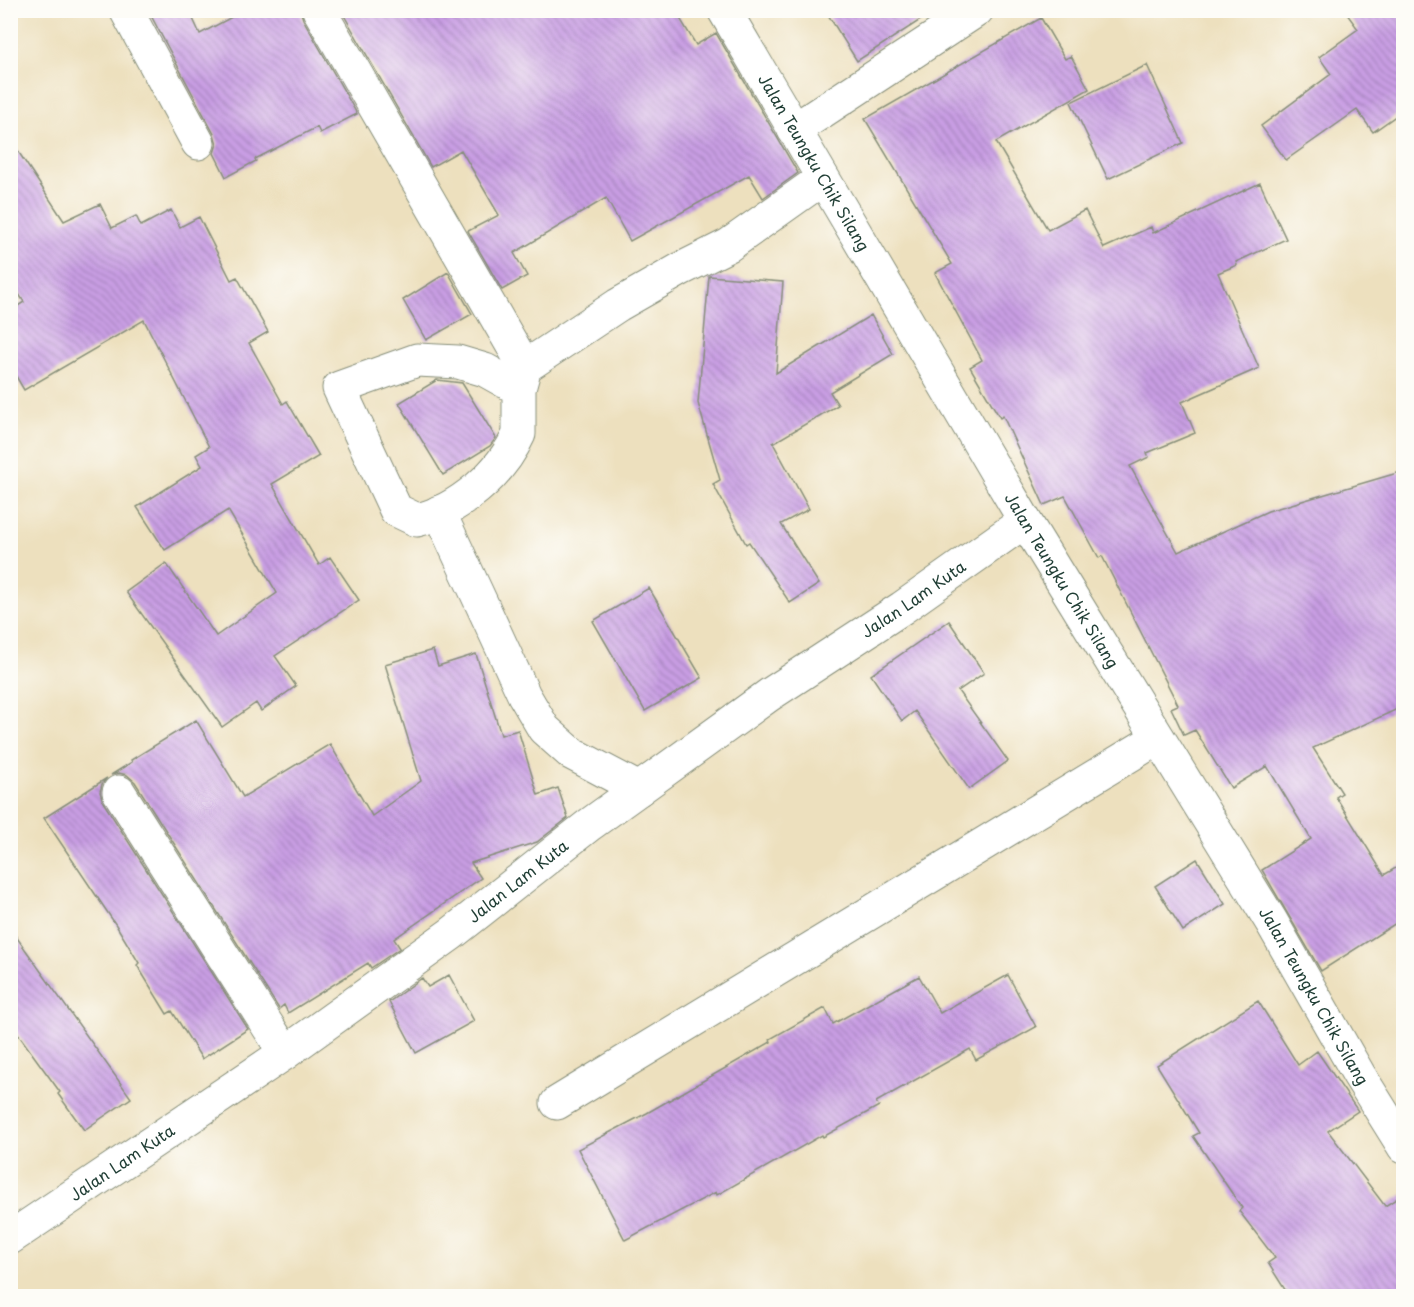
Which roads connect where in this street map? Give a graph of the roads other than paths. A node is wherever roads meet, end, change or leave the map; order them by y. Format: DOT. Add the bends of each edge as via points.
graph roads {
  1 [pos="126,10"];
  2 [pos="319,10"];
  3 [pos="724,10"];
  4 [pos="978,10"];
  5 [pos="794,130"];
  6 [pos="198,143"];
  7 [pos="822,179"];
  8 [pos="522,378"];
  9 [pos="439,512"];
  10 [pos="1025,521"];
  11 [pos="1158,738"];
  12 [pos="639,789"];
  13 [pos="119,792"];
  14 [pos="285,1053"];
  15 [pos="557,1103"];
  16 [pos="1396,1116"];
  17 [pos="1404,1147"];
  18 [pos="10,1238"];
  1 -- 6 [label="street"];
  2 -- 8 [label="street"];
  3 -- 5 [label="street, Jalan Teungku Chik Silang"];
  4 -- 5 [label="street"];
  5 -- 7 [label="street, Jalan Teungku Chik Silang"];
  7 -- 8 [label="street" via="729,245 618,305"];
  7 -- 10 [label="street, Jalan Teungku Chik Silang"];
  8 -- 9 [label="street" via="516,440 498,467 472,492"];
  8 -- 9 [label="street" via="459,362 417,360 339,388 396,510 417,520"];
  9 -- 12 [label="street" via="524,695 544,729 571,753"];
  10 -- 11 [label="street, Jalan Teungku Chik Silang"];
  10 -- 12 [label="street, Jalan Lam Kuta" via="769,695"];
  11 -- 15 [label="street"];
  11 -- 16 [label="street, Jalan Teungku Chik Silang" via="1271,921 1359,1075"];
  12 -- 14 [label="street, Jalan Lam Kuta" via="451,934"];
  13 -- 14 [label="street"];
  14 -- 18 [label="street, Jalan Lam Kuta"];
  16 -- 17 [label="street, Jalan Teungku Chik Silang"];
}
